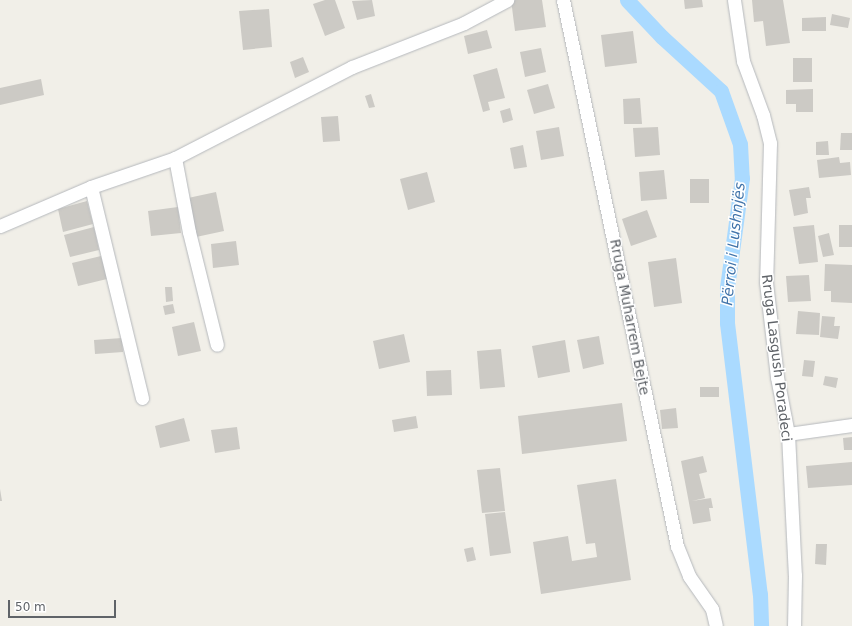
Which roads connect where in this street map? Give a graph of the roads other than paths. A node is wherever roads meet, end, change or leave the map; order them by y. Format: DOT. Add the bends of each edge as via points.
graph roads {
  1 [pos="507,0"];
  2 [pos="563,0"];
  3 [pos="734,0"];
  4 [pos="175,158"];
  5 [pos="91,187"];
  6 [pos="0,226"];
  7 [pos="217,345"];
  8 [pos="142,398"];
  9 [pos="852,425"];
  10 [pos="788,434"];
  11 [pos="716,624"];
  12 [pos="794,626"];
  1 -- 4 [label="street" via="464,23 352,67"];
  2 -- 11 [label="street, Rruga Muharrem Bejte" via="677,546 690,576 712,609"];
  3 -- 10 [label="street, Rruga Lasgush Poradeci" via="743,61 763,115 770,143 766,282 775,363"];
  4 -- 5 [label="street"];
  4 -- 7 [label="street" via="189,232"];
  5 -- 6 [label="street"];
  5 -- 8 [label="street"];
  9 -- 10 [label="street"];
  10 -- 12 [label="street, Rruga Lasgush Poradeci" via="795,575"];
}
